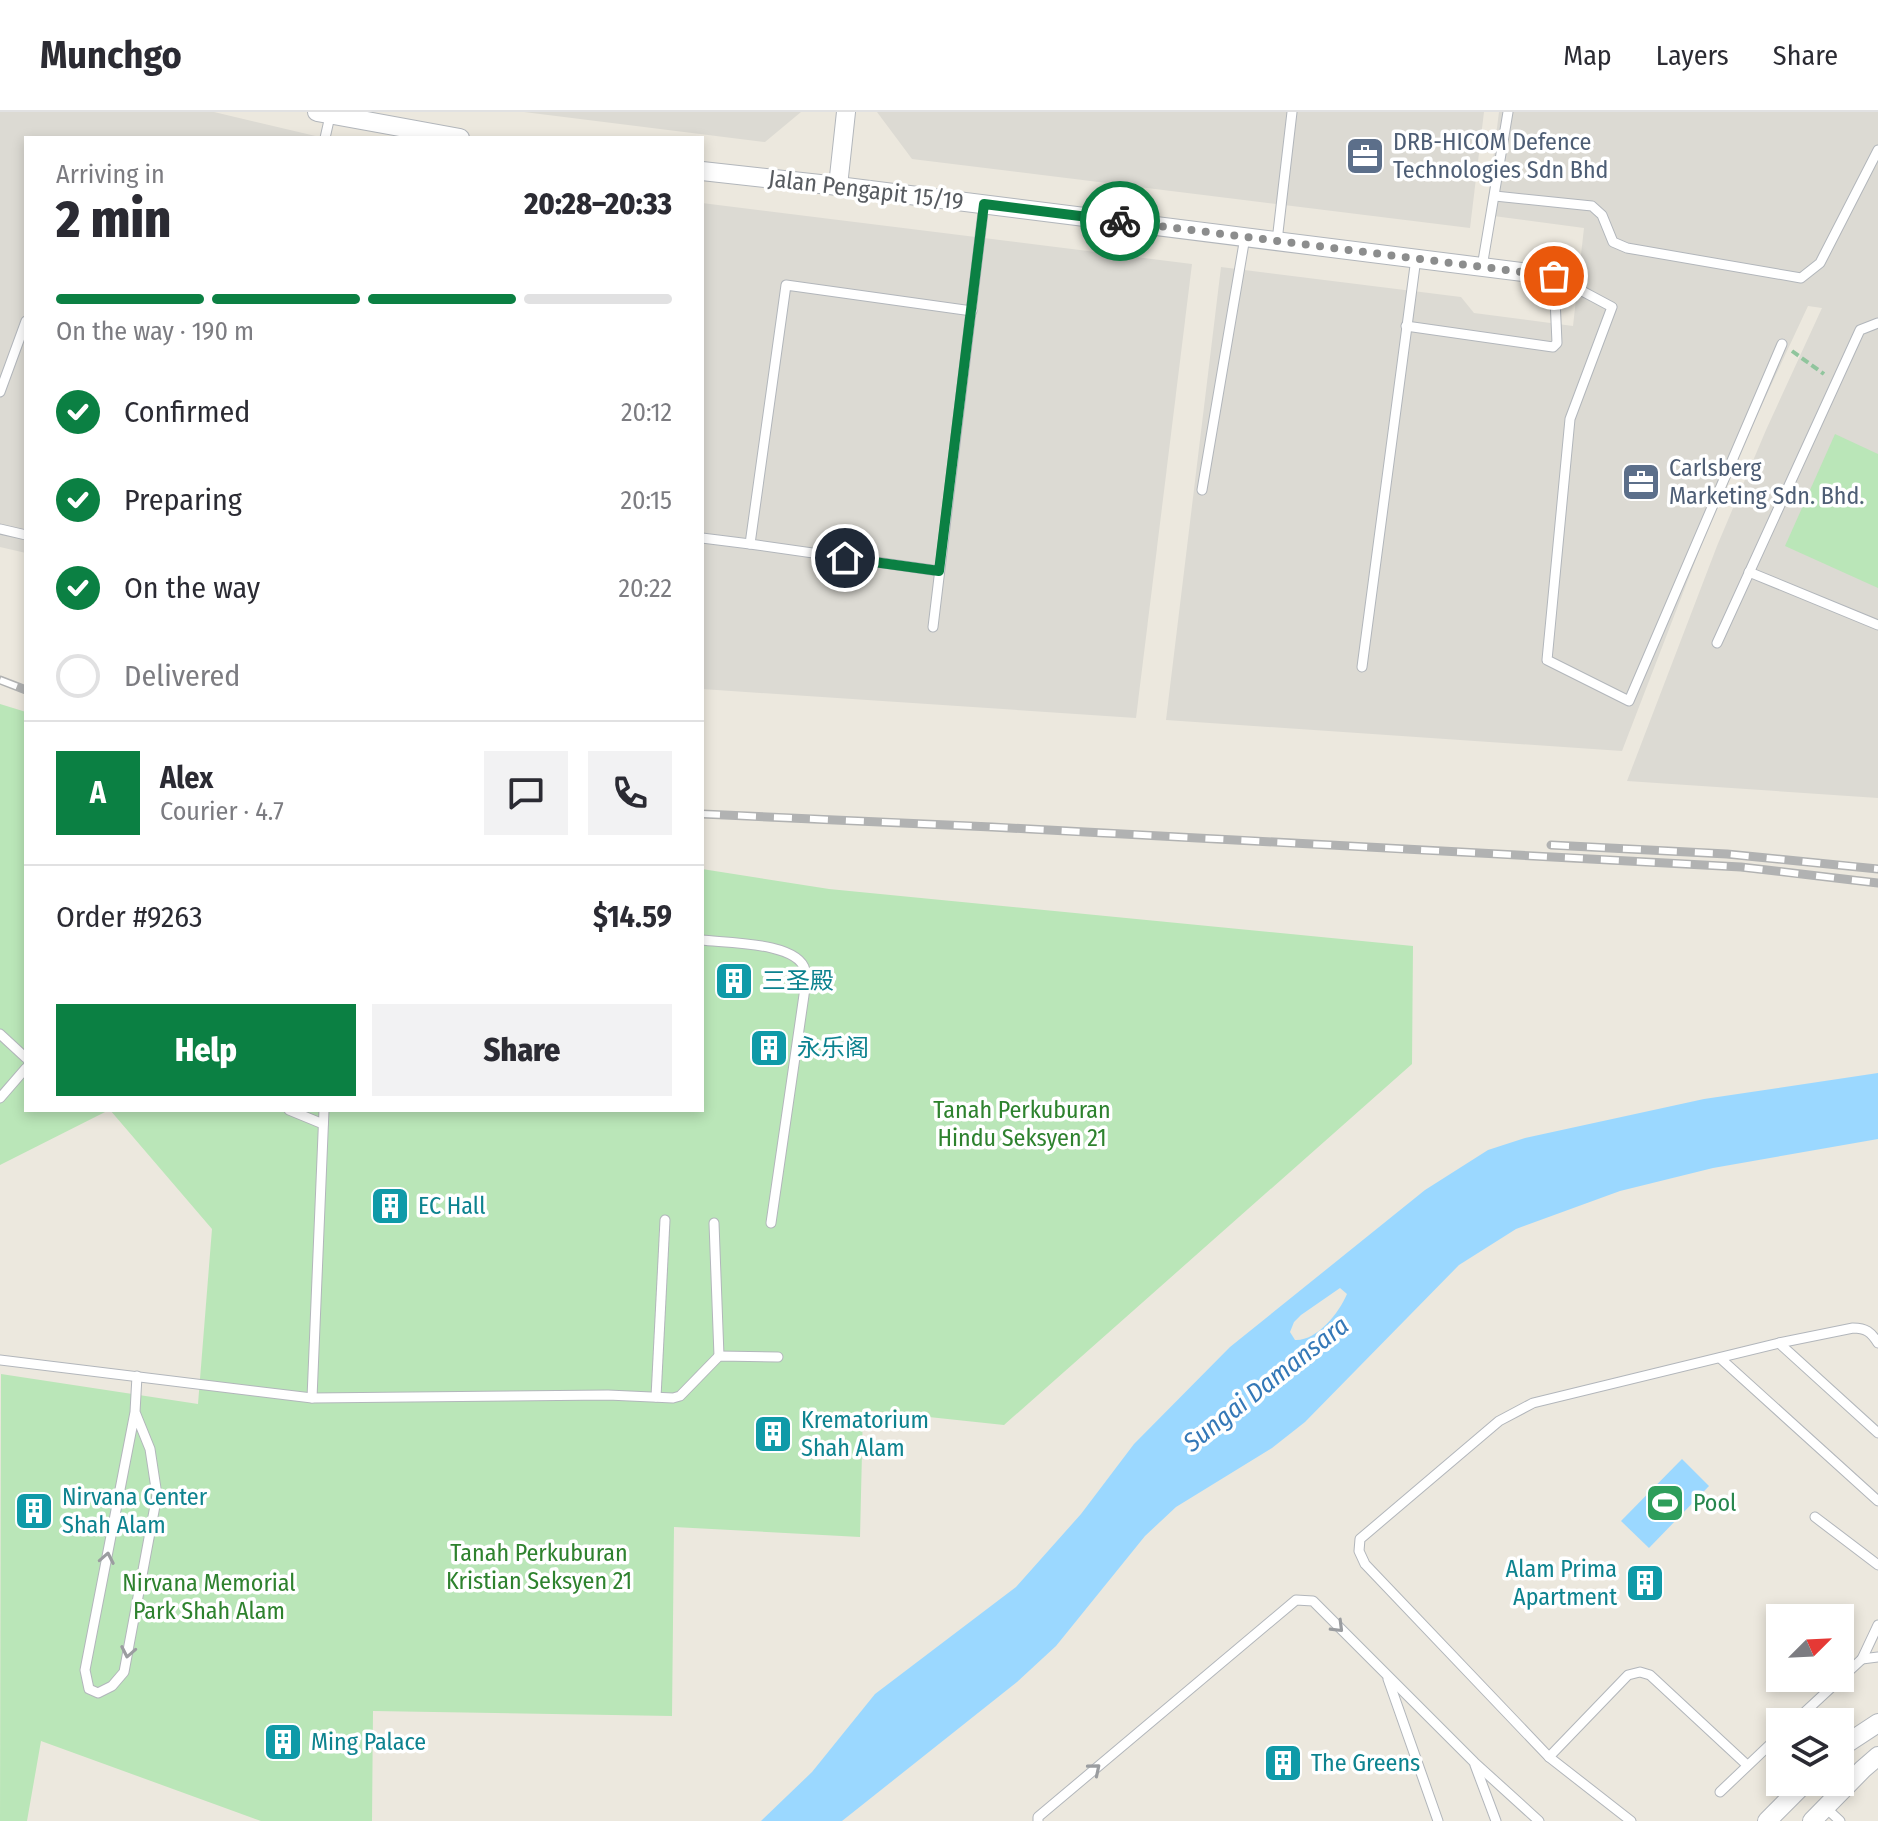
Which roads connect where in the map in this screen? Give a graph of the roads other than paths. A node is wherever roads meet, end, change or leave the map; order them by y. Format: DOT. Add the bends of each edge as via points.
graph roads {
  1 [pos="846,112"];
  2 [pos="1292,112"];
  3 [pos="1508,112"];
  4 [pos="323,114"];
  5 [pos="325,136"];
  6 [pos="449,136"];
  7 [pos="1878,150"];
  8 [pos="704,171"];
  9 [pos="838,186"];
  10 [pos="1495,196"];
  11 [pos="984,204"];
  12 [pos="1245,237"];
  13 [pos="1277,241"];
  14 [pos="1416,258"];
  15 [pos="1482,267"];
  16 [pos="1554,276"];
  17 [pos="972,311"];
  18 [pos="1878,323"];
  19 [pos="24,326"];
  20 [pos="1406,326"];
  21 [pos="1782,344"];
  22 [pos="0,392"];
  23 [pos="1202,490"];
  24 [pos="0,529"];
  25 [pos="24,535"];
  26 [pos="704,538"];
  27 [pos="750,544"];
  28 [pos="939,571"];
  29 [pos="1749,572"];
  30 [pos="1878,625"];
  31 [pos="933,627"];
  32 [pos="1717,643"];
  33 [pos="1362,667"];
  34 [pos="704,940"];
  35 [pos="0,1034"];
  36 [pos="24,1056"];
  37 [pos="24,1070"];
  38 [pos="2,1091"];
  39 [pos="294,1112"];
  40 [pos="324,1112"];
  41 [pos="323,1124"];
  42 [pos="665,1220"];
  43 [pos="714,1223"];
  44 [pos="771,1223"];
  45 [pos="1779,1343"];
  46 [pos="1878,1343"];
  47 [pos="719,1356"];
  48 [pos="778,1357"];
  49 [pos="1720,1358"];
  50 [pos="0,1360"];
  51 [pos="137,1376"];
  52 [pos="656,1397"];
  53 [pos="312,1398"];
  54 [pos="135,1412"];
  55 [pos="1878,1433"];
  56 [pos="1878,1501"];
  57 [pos="1815,1517"];
  58 [pos="1878,1565"];
  59 [pos="1878,1625"];
  60 [pos="1878,1657"];
  61 [pos="1862,1659"];
  62 [pos="1387,1676"];
  63 [pos="1809,1708"];
  64 [pos="1878,1723"];
  65 [pos="1854,1739"];
  66 [pos="1766,1748"];
  67 [pos="1878,1756"];
  68 [pos="1549,1757"];
  69 [pos="1474,1762"];
  70 [pos="1747,1765"];
  71 [pos="1720,1792"];
  72 [pos="1792,1796"];
  73 [pos="1818,1814"];
  74 [pos="1038,1821"];
  75 [pos="1438,1821"];
  76 [pos="1496,1821"];
  77 [pos="1539,1821"];
  78 [pos="1631,1821"];
  79 [pos="1767,1821"];
  80 [pos="1840,1821"];
  1 -- 9 [label="street"];
  2 -- 13 [label="lane"];
  3 -- 10 [label="lane"];
  4 -- 5 [label="lane"];
  4 -- 6 [label="street"];
  7 -- 10 [label="lane" via="1820,263 1801,278 1627,248 1613,242 1602,215 1592,206"];
  8 -- 9 [label="street, Jalan Pengapit 15/19"];
  9 -- 11 [label="street, Jalan Pengapit 15/19"];
  10 -- 15 [label="lane"];
  11 -- 12 [label="street, Jalan Pengapit 15/19"];
  11 -- 17 [label="lane"];
  12 -- 13 [label="street, Jalan Pengapit 15/19"];
  12 -- 23 [label="lane"];
  13 -- 14 [label="street, Jalan Pengapit 15/19"];
  14 -- 15 [label="street, Jalan Pengapit 15/19"];
  14 -- 20 [label="lane"];
  15 -- 16 [label="street, Jalan Pengapit 15/19"];
  16 -- 20 [label="lane" via="1553,347"];
  16 -- 21 [label="lane" via="1612,307 1570,419 1547,660 1629,701"];
  17 -- 27 [label="lane" via="786,285"];
  17 -- 28 [label="lane"];
  18 -- 29 [label="lane" via="1860,330"];
  19 -- 22 [label="lane"];
  20 -- 33 [label="lane"];
  24 -- 25 [label="lane"];
  26 -- 27 [label="lane"];
  27 -- 28 [label="lane"];
  28 -- 31 [label="lane"];
  29 -- 30 [label="lane"];
  29 -- 32 [label="lane"];
  34 -- 44 [label="lane" via="781,949 797,956 805,970"];
  35 -- 36 [label="lane"];
  37 -- 38 [label="lane"];
  39 -- 41 [label="lane"];
  40 -- 41 [label="lane"];
  41 -- 53 [label="lane"];
  42 -- 52 [label="lane"];
  43 -- 47 [label="lane"];
  45 -- 46 [label="lane" via="1853,1328 1872,1333"];
  45 -- 49 [label="lane"];
  45 -- 55 [label="lane"];
  47 -- 48 [label="lane"];
  47 -- 52 [label="lane" via="680,1396"];
  49 -- 56 [label="lane"];
  49 -- 68 [label="lane" via="1516,1410 1360,1539 1365,1564"];
  50 -- 51 [label="lane"];
  51 -- 53 [label="lane"];
  51 -- 54 [label="lane"];
  52 -- 53 [label="lane"];
  54 -- 54 [label="lane, one-way" via="150,1449 157,1495 124,1672 98,1693 89,1689 85,1670"];
  57 -- 58 [label="lane"];
  59 -- 61 [label="lane"];
  60 -- 61 [label="lane"];
  61 -- 63 [label="lane"];
  62 -- 69 [label="lane"];
  74 -- 62 [label="lane, one-way" via="1296,1600 1313,1601"];
  62 -- 75 [label="lane"];
  64 -- 65 [label="street"];
  66 -- 70 [label="lane"];
  67 -- 73 [label="street"];
  68 -- 70 [label="lane" via="1628,1675 1640,1672 1650,1675"];
  68 -- 78 [label="lane"];
  69 -- 76 [label="lane"];
  69 -- 77 [label="lane"];
  70 -- 71 [label="lane"];
  72 -- 79 [label="street"];
  73 -- 80 [label="lane"];
}
